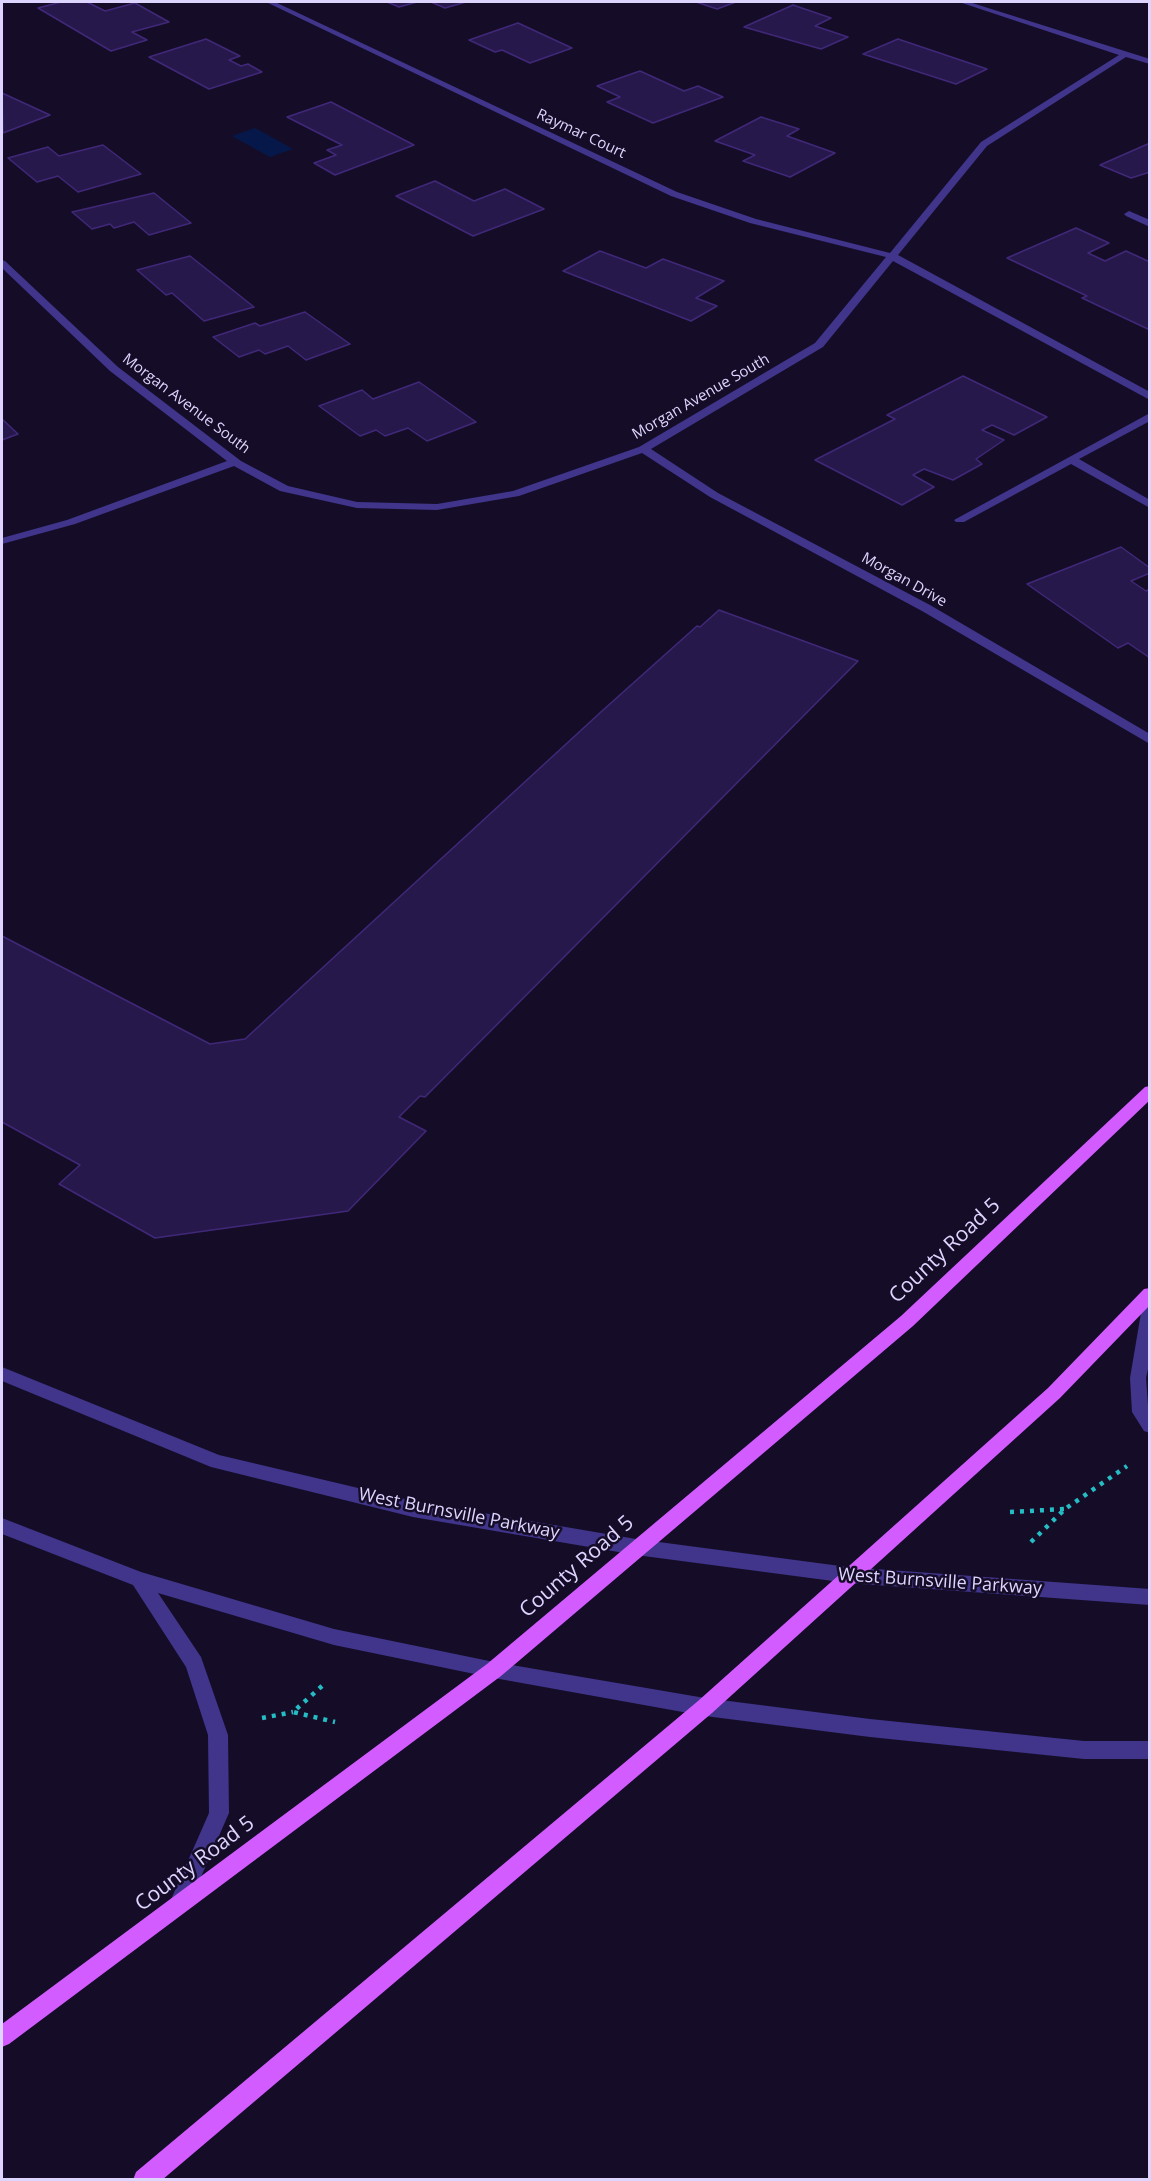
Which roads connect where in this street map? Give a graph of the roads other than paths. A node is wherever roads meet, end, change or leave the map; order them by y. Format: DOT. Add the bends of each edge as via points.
graph roads {
  1 [pos="270,2"];
  2 [pos="963,2"];
  3 [pos="1127,54"];
  4 [pos="1149,62"];
  5 [pos="1129,214"];
  6 [pos="1149,225"];
  7 [pos="892,256"];
  8 [pos="2,263"];
  9 [pos="1149,397"];
  10 [pos="1149,416"];
  11 [pos="643,449"];
  12 [pos="1070,459"];
  13 [pos="236,462"];
  14 [pos="1149,505"];
  15 [pos="960,519"];
  16 [pos="2,541"];
  17 [pos="1149,741"];
  18 [pos="1149,1091"];
  19 [pos="1149,1294"];
  20 [pos="1149,1307"];
  21 [pos="2,1374"];
  22 [pos="1149,1426"];
  23 [pos="2,1526"];
  24 [pos="636,1547"];
  25 [pos="848,1575"];
  26 [pos="139,1579"];
  27 [pos="1149,1597"];
  28 [pos="494,1670"];
  29 [pos="705,1707"];
  30 [pos="1149,1750"];
  31 [pos="178,1907"];
  32 [pos="2,2037"];
  33 [pos="144,2180"];
  1 -- 7 [label="street, Raymar Court" via="674,194 753,221"];
  2 -- 3 [label="street"];
  3 -- 4 [label="street"];
  3 -- 7 [label="street, Morgan Avenue South" via="984,144"];
  5 -- 6 [label="street"];
  7 -- 9 [label="street, Raymar Court"];
  7 -- 11 [label="street, Morgan Avenue South" via="819,345"];
  8 -- 13 [label="street, Morgan Avenue South" via="114,369"];
  10 -- 12 [label="street"];
  11 -- 13 [label="street, Morgan Avenue South" via="514,494 437,507 357,505 284,489"];
  11 -- 17 [label="street, Morgan Drive" via="714,495 926,608"];
  12 -- 14 [label="street"];
  12 -- 15 [label="street"];
  13 -- 16 [label="street" via="71,522"];
  18 -- 24 [label="main road, County Road 5" via="907,1321"];
  19 -- 25 [label="main road" via="1054,1393"];
  20 -- 22 [label="street" via="1138,1378 1141,1412"];
  21 -- 24 [label="street, West Burnsville Parkway" via="217,1462 413,1509"];
  23 -- 26 [label="street"];
  24 -- 25 [label="street, West Burnsville Parkway"];
  24 -- 28 [label="main road, County Road 5"];
  25 -- 27 [label="street, West Burnsville Parkway"];
  25 -- 29 [label="main road"];
  26 -- 28 [label="street" via="334,1637"];
  26 -- 31 [label="street" via="194,1663 218,1735 219,1813"];
  28 -- 29 [label="street"];
  28 -- 31 [label="main road, County Road 5"];
  29 -- 30 [label="street" via="1084,1750"];
  29 -- 33 [label="main road"];
  31 -- 32 [label="main road, County Road 5"];
}
